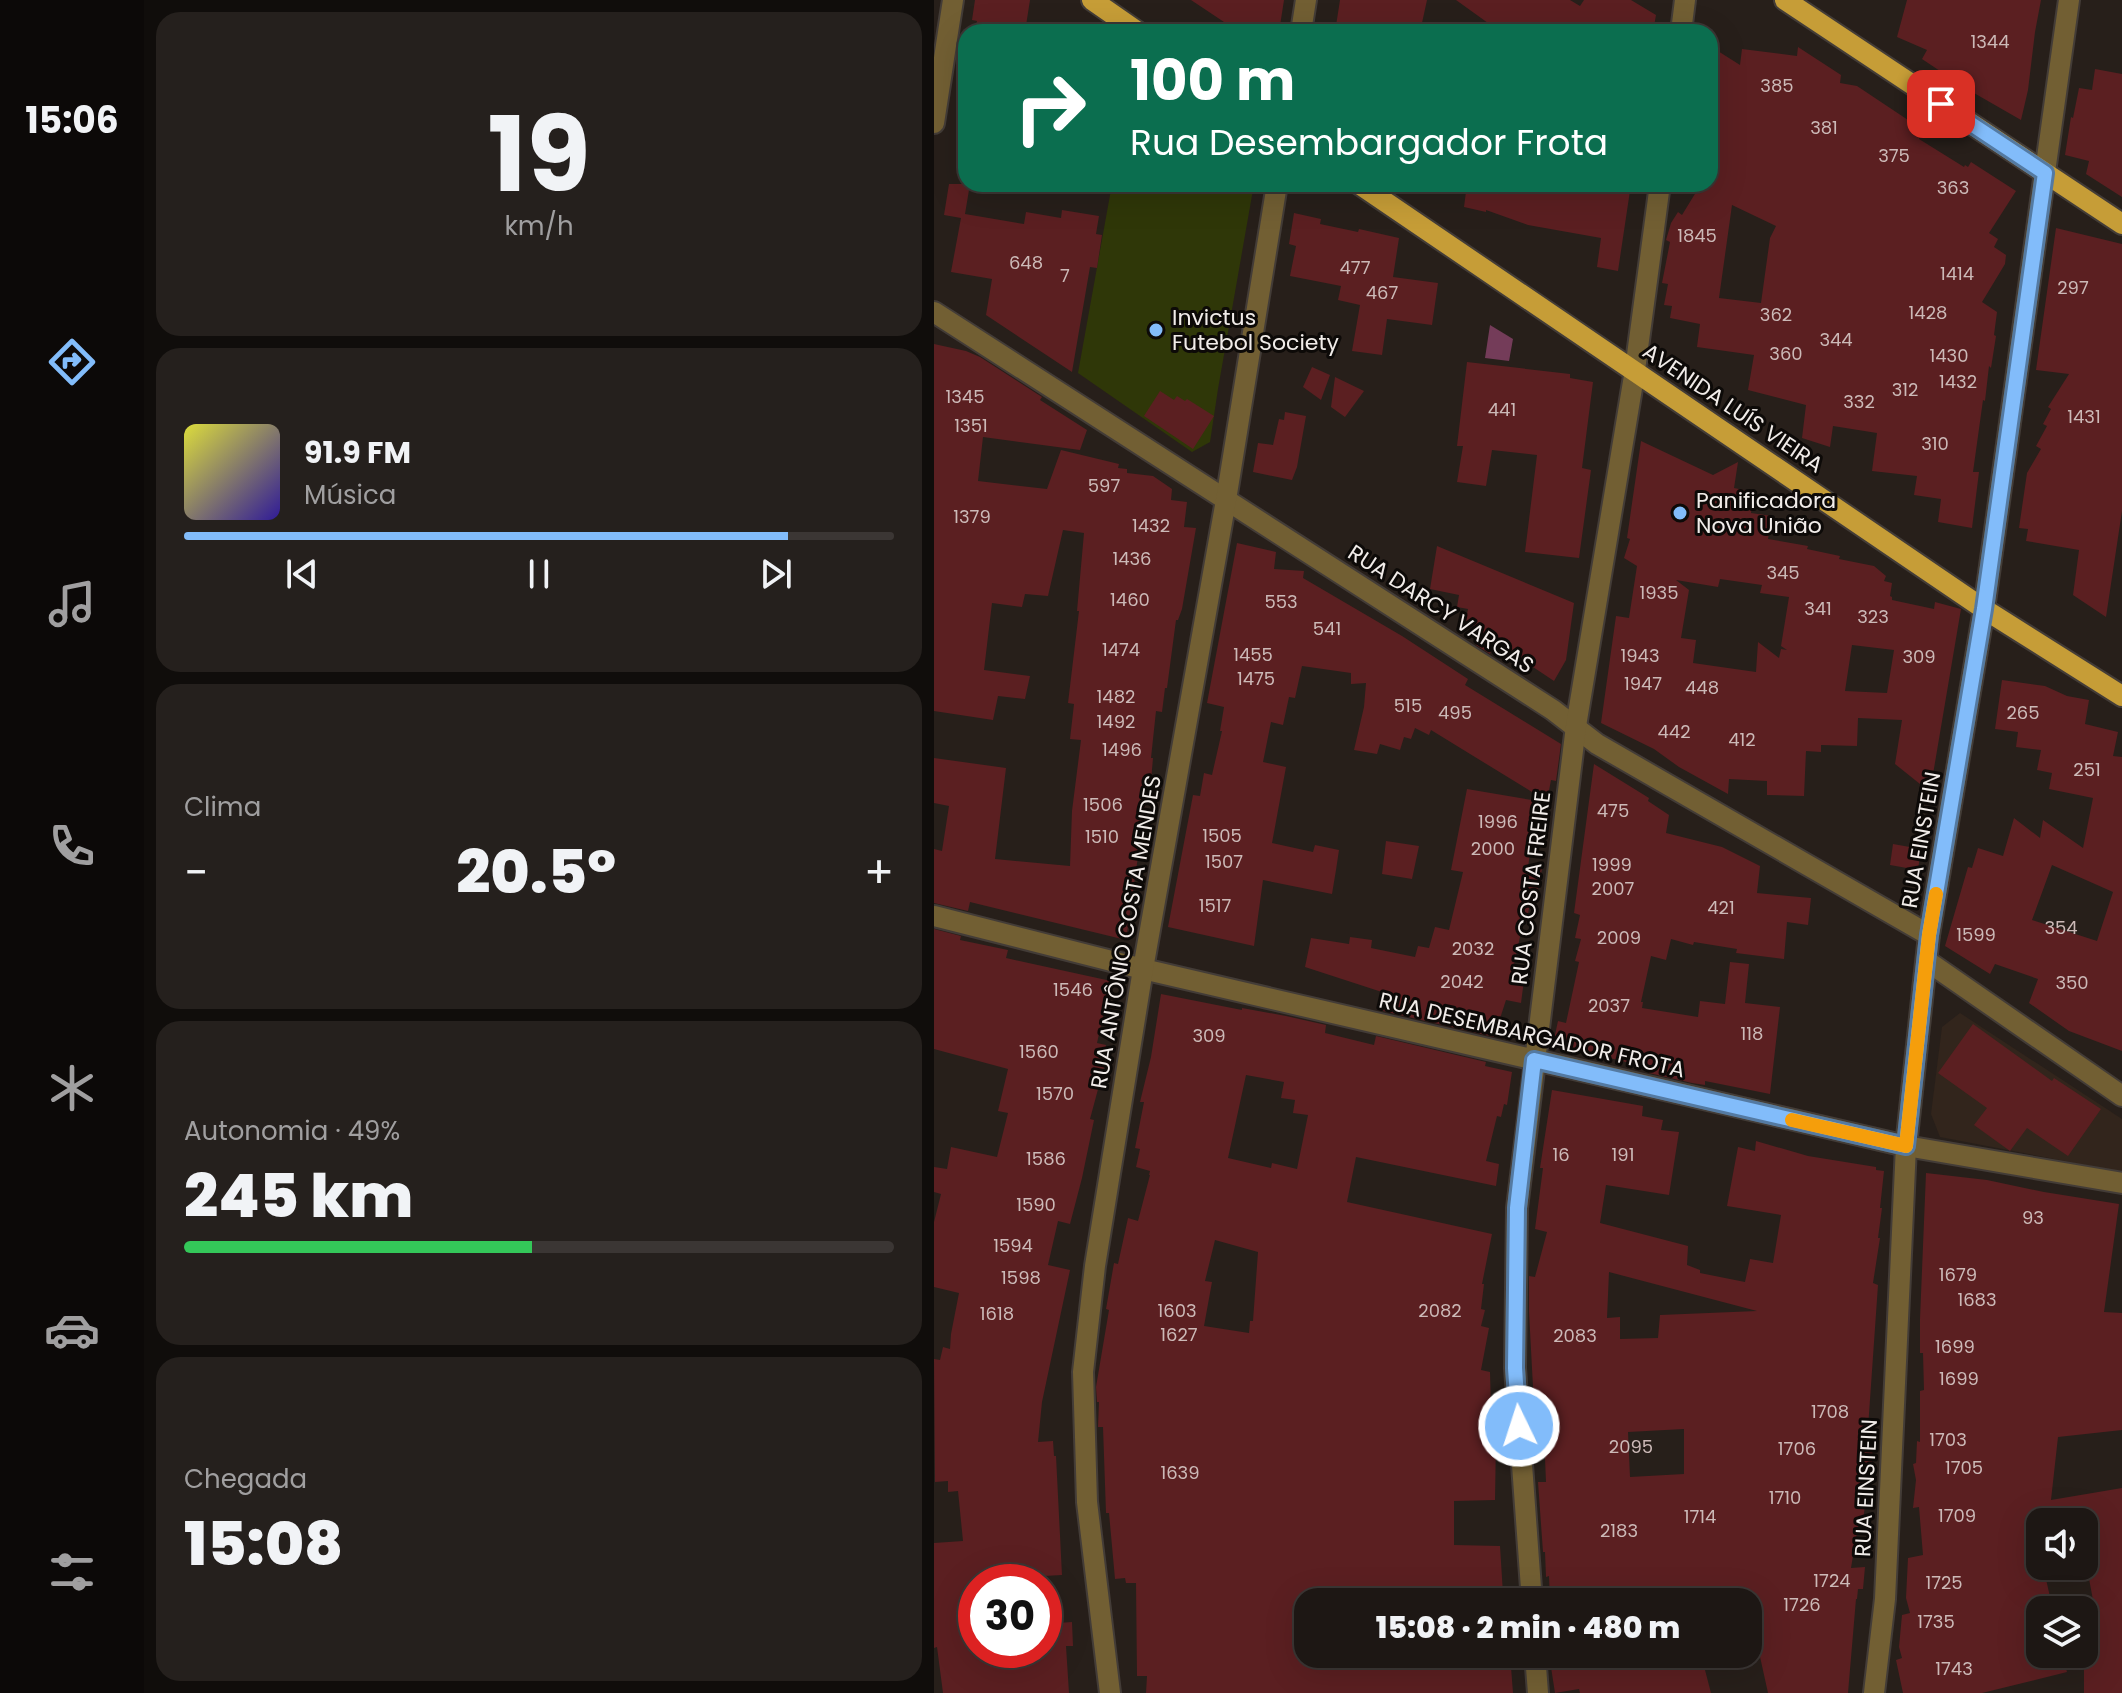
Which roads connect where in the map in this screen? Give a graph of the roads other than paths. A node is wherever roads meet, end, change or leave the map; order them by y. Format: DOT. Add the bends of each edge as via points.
graph roads {
  1 [pos="953,0"];
  2 [pos="1092,0"];
  3 [pos="1306,0"];
  4 [pos="1685,0"];
  5 [pos="1785,0"];
  6 [pos="2069,0"];
  7 [pos="1126,24"];
  8 [pos="1302,24"];
  9 [pos="1682,24"];
  10 [pos="934,123"];
  11 [pos="2045,173"];
  12 [pos="1276,192"];
  13 [pos="1371,192"];
  14 [pos="1659,192"];
  15 [pos="2122,224"];
  16 [pos="934,312"];
  17 [pos="1635,370"];
  18 [pos="1226,500"];
  19 [pos="1984,609"];
  20 [pos="2122,696"];
  21 [pos="1576,726"];
  22 [pos="934,916"];
  23 [pos="1929,935"];
  24 [pos="1927,961"];
  25 [pos="1143,969"];
  26 [pos="1534,1060"];
  27 [pos="2122,1096"];
  28 [pos="1906,1146"];
  29 [pos="2122,1183"];
  30 [pos="1531,1588"];
  31 [pos="1536,1668"];
  32 [pos="1110,1693"];
  33 [pos="1538,1693"];
  34 [pos="1874,1693"];
  1 -- 10 [label="street"];
  2 -- 7 [label="main road"];
  3 -- 8 [label="street"];
  4 -- 9 [label="street"];
  5 -- 11 [label="main road"];
  6 -- 11 [label="street, RUA EINSTEIN"];
  11 -- 15 [label="main road"];
  11 -- 19 [label="street, RUA EINSTEIN"];
  12 -- 18 [label="street, RUA ANTÔNIO COSTA MENDES"];
  13 -- 17 [label="main road, AVENIDA LUÍS VIEIRA"];
  14 -- 17 [label="street, RUA COSTA FREIRE"];
  16 -- 18 [label="street, RUA DARCY VARGAS"];
  17 -- 19 [label="main road, AVENIDA LUÍS VIEIRA"];
  17 -- 21 [label="street, RUA COSTA FREIRE"];
  18 -- 21 [label="street, RUA DARCY VARGAS"];
  18 -- 25 [label="street, RUA ANTÔNIO COSTA MENDES"];
  19 -- 20 [label="main road, AVENIDA LUÍS VIEIRA"];
  19 -- 23 [label="street, RUA EINSTEIN"];
  21 -- 23 [label="street, RUA DARCY VARGAS" via="1597,744"];
  21 -- 26 [label="street, RUA COSTA FREIRE"];
  22 -- 25 [label="street, RUA DESEMBARGADOR FROTA"];
  23 -- 24 [label="street, RUA EINSTEIN"];
  24 -- 27 [label="street"];
  24 -- 28 [label="street, RUA EINSTEIN"];
  25 -- 26 [label="street, RUA DESEMBARGADOR FROTA"];
  25 -- 32 [label="street, RUA ANTÔNIO COSTA MENDES" via="1083,1372 1087,1502"];
  26 -- 28 [label="street, RUA DESEMBARGADOR FROTA"];
  26 -- 30 [label="street, RUA COSTA FREIRE" via="1517,1208 1515,1368"];
  28 -- 29 [label="street, RUA DESEMBARGADOR FROTA"];
  28 -- 34 [label="street, RUA EINSTEIN" via="1885,1599"];
  31 -- 33 [label="street"];
}
